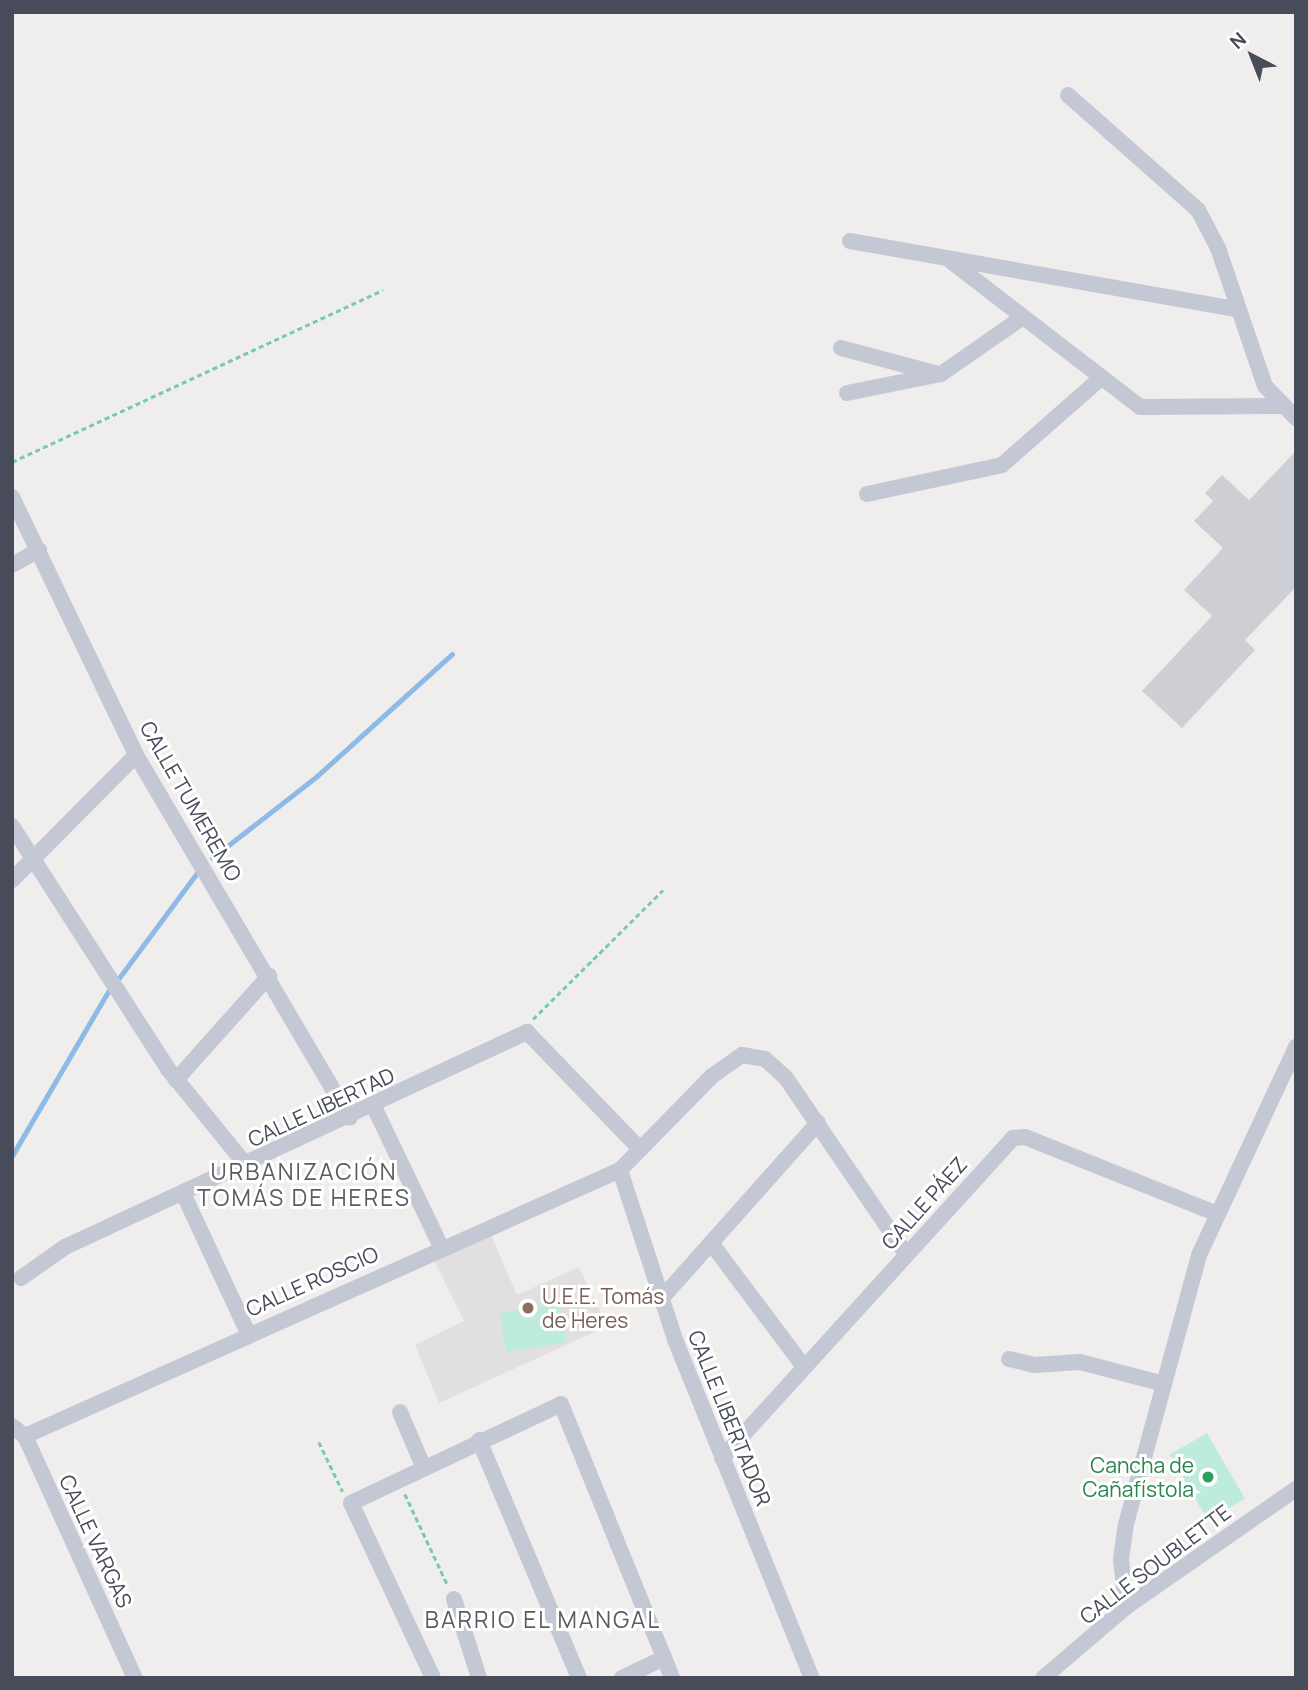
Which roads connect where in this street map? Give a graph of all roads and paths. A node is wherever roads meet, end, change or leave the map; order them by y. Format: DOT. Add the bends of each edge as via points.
graph roads {
  1 [pos="1068,95"];
  2 [pos="850,241"];
  3 [pos="946,258"];
  4 [pos="383,290"];
  5 [pos="1236,309"];
  6 [pos="1023,317"];
  7 [pos="841,348"];
  8 [pos="941,374"];
  9 [pos="1101,378"];
  10 [pos="847,393"];
  11 [pos="1280,406"];
  12 [pos="1296,418"];
  13 [pos="12,462"];
  14 [pos="867,494"];
  15 [pos="12,497"];
  16 [pos="39,550"];
  17 [pos="12,565"];
  18 [pos="136,755"];
  19 [pos="12,826"];
  20 [pos="33,859"];
  21 [pos="12,880"];
  22 [pos="663,890"];
  23 [pos="269,976"];
  24 [pos="527,1032"];
  25 [pos="1296,1048"];
  26 [pos="176,1080"];
  27 [pos="374,1107"];
  28 [pos="350,1118"];
  29 [pos="818,1123"];
  30 [pos="640,1149"];
  31 [pos="246,1165"];
  32 [pos="620,1170"];
  33 [pos="183,1194"];
  34 [pos="1215,1213"];
  35 [pos="711,1243"];
  36 [pos="441,1247"];
  37 [pos="906,1254"];
  38 [pos="21,1278"];
  39 [pos="662,1299"];
  40 [pos="248,1333"];
  41 [pos="1009,1359"];
  42 [pos="804,1367"];
  43 [pos="1164,1384"];
  44 [pos="400,1412"];
  45 [pos="19,1431"];
  46 [pos="479,1440"];
  47 [pos="319,1441"];
  48 [pos="722,1458"];
  49 [pos="423,1466"];
  50 [pos="398,1479"];
  51 [pos="1296,1489"];
  52 [pos="351,1503"];
  53 [pos="454,1599"];
  54 [pos="1126,1607"];
  55 [pos="664,1658"];
  56 [pos="135,1678"];
  57 [pos="433,1678"];
  58 [pos="479,1678"];
  59 [pos="579,1678"];
  60 [pos="622,1678"];
  61 [pos="672,1678"];
  62 [pos="812,1678"];
  63 [pos="1044,1678"];
  1 -- 5 [label="street" via="1188,197 1218,248"];
  2 -- 3 [label="street"];
  3 -- 5 [label="street"];
  3 -- 6 [label="street"];
  4 -- 13 [label="path"];
  5 -- 11 [label="street" via="1265,386"];
  6 -- 8 [label="street"];
  6 -- 9 [label="street"];
  7 -- 8 [label="street"];
  8 -- 10 [label="street"];
  9 -- 11 [label="street" via="1143,408"];
  9 -- 14 [label="street" via="1002,465"];
  11 -- 12 [label="street"];
  15 -- 16 [label="street, CALLE TUMEREMO"];
  16 -- 17 [label="street"];
  16 -- 18 [label="street, CALLE TUMEREMO"];
  18 -- 20 [label="street"];
  18 -- 23 [label="street, CALLE TUMEREMO"];
  19 -- 20 [label="street"];
  20 -- 21 [label="street"];
  20 -- 26 [label="street"];
  22 -- 24 [label="path" via="536,1014"];
  23 -- 26 [label="street"];
  23 -- 28 [label="street, CALLE TUMEREMO"];
  24 -- 27 [label="street, CALLE LIBERTAD"];
  24 -- 30 [label="street"];
  25 -- 34 [label="street"];
  26 -- 31 [label="street"];
  27 -- 28 [label="street, CALLE LIBERTAD"];
  27 -- 36 [label="street"];
  28 -- 31 [label="street, CALLE LIBERTAD"];
  29 -- 30 [label="street" via="780,1070 742,1055 712,1076"];
  29 -- 35 [label="street"];
  29 -- 37 [label="street"];
  30 -- 32 [label="street"];
  31 -- 33 [label="street, CALLE LIBERTAD"];
  32 -- 36 [label="street, CALLE ROSCIO"];
  32 -- 39 [label="street, CALLE LIBERTADOR"];
  33 -- 38 [label="street, CALLE LIBERTAD" via="65,1247"];
  33 -- 40 [label="street"];
  34 -- 37 [label="street, CALLE PÁEZ" via="1020,1136"];
  34 -- 43 [label="street"];
  35 -- 39 [label="street"];
  35 -- 42 [label="street"];
  36 -- 40 [label="street, CALLE ROSCIO"];
  37 -- 42 [label="street, CALLE PÁEZ"];
  39 -- 48 [label="street, CALLE LIBERTADOR"];
  40 -- 45 [label="street, CALLE ROSCIO"];
  41 -- 43 [label="street" via="1034,1365 1080,1362"];
  42 -- 48 [label="street, CALLE PÁEZ"];
  43 -- 54 [label="street" via="1126,1524 1121,1559"];
  44 -- 49 [label="street"];
  45 -- 56 [label="street, CALLE VARGAS"];
  46 -- 49 [label="street"];
  46 -- 55 [label="street" via="561,1404"];
  46 -- 59 [label="street"];
  47 -- 52 [label="path"];
  48 -- 62 [label="street, CALLE LIBERTADOR"];
  49 -- 50 [label="street"];
  50 -- 52 [label="street"];
  50 -- 53 [label="path"];
  51 -- 54 [label="street, CALLE SOUBLETTE"];
  52 -- 57 [label="street"];
  53 -- 58 [label="street"];
  54 -- 63 [label="street, CALLE SOUBLETTE"];
  55 -- 60 [label="street"];
  55 -- 61 [label="street"];
}
